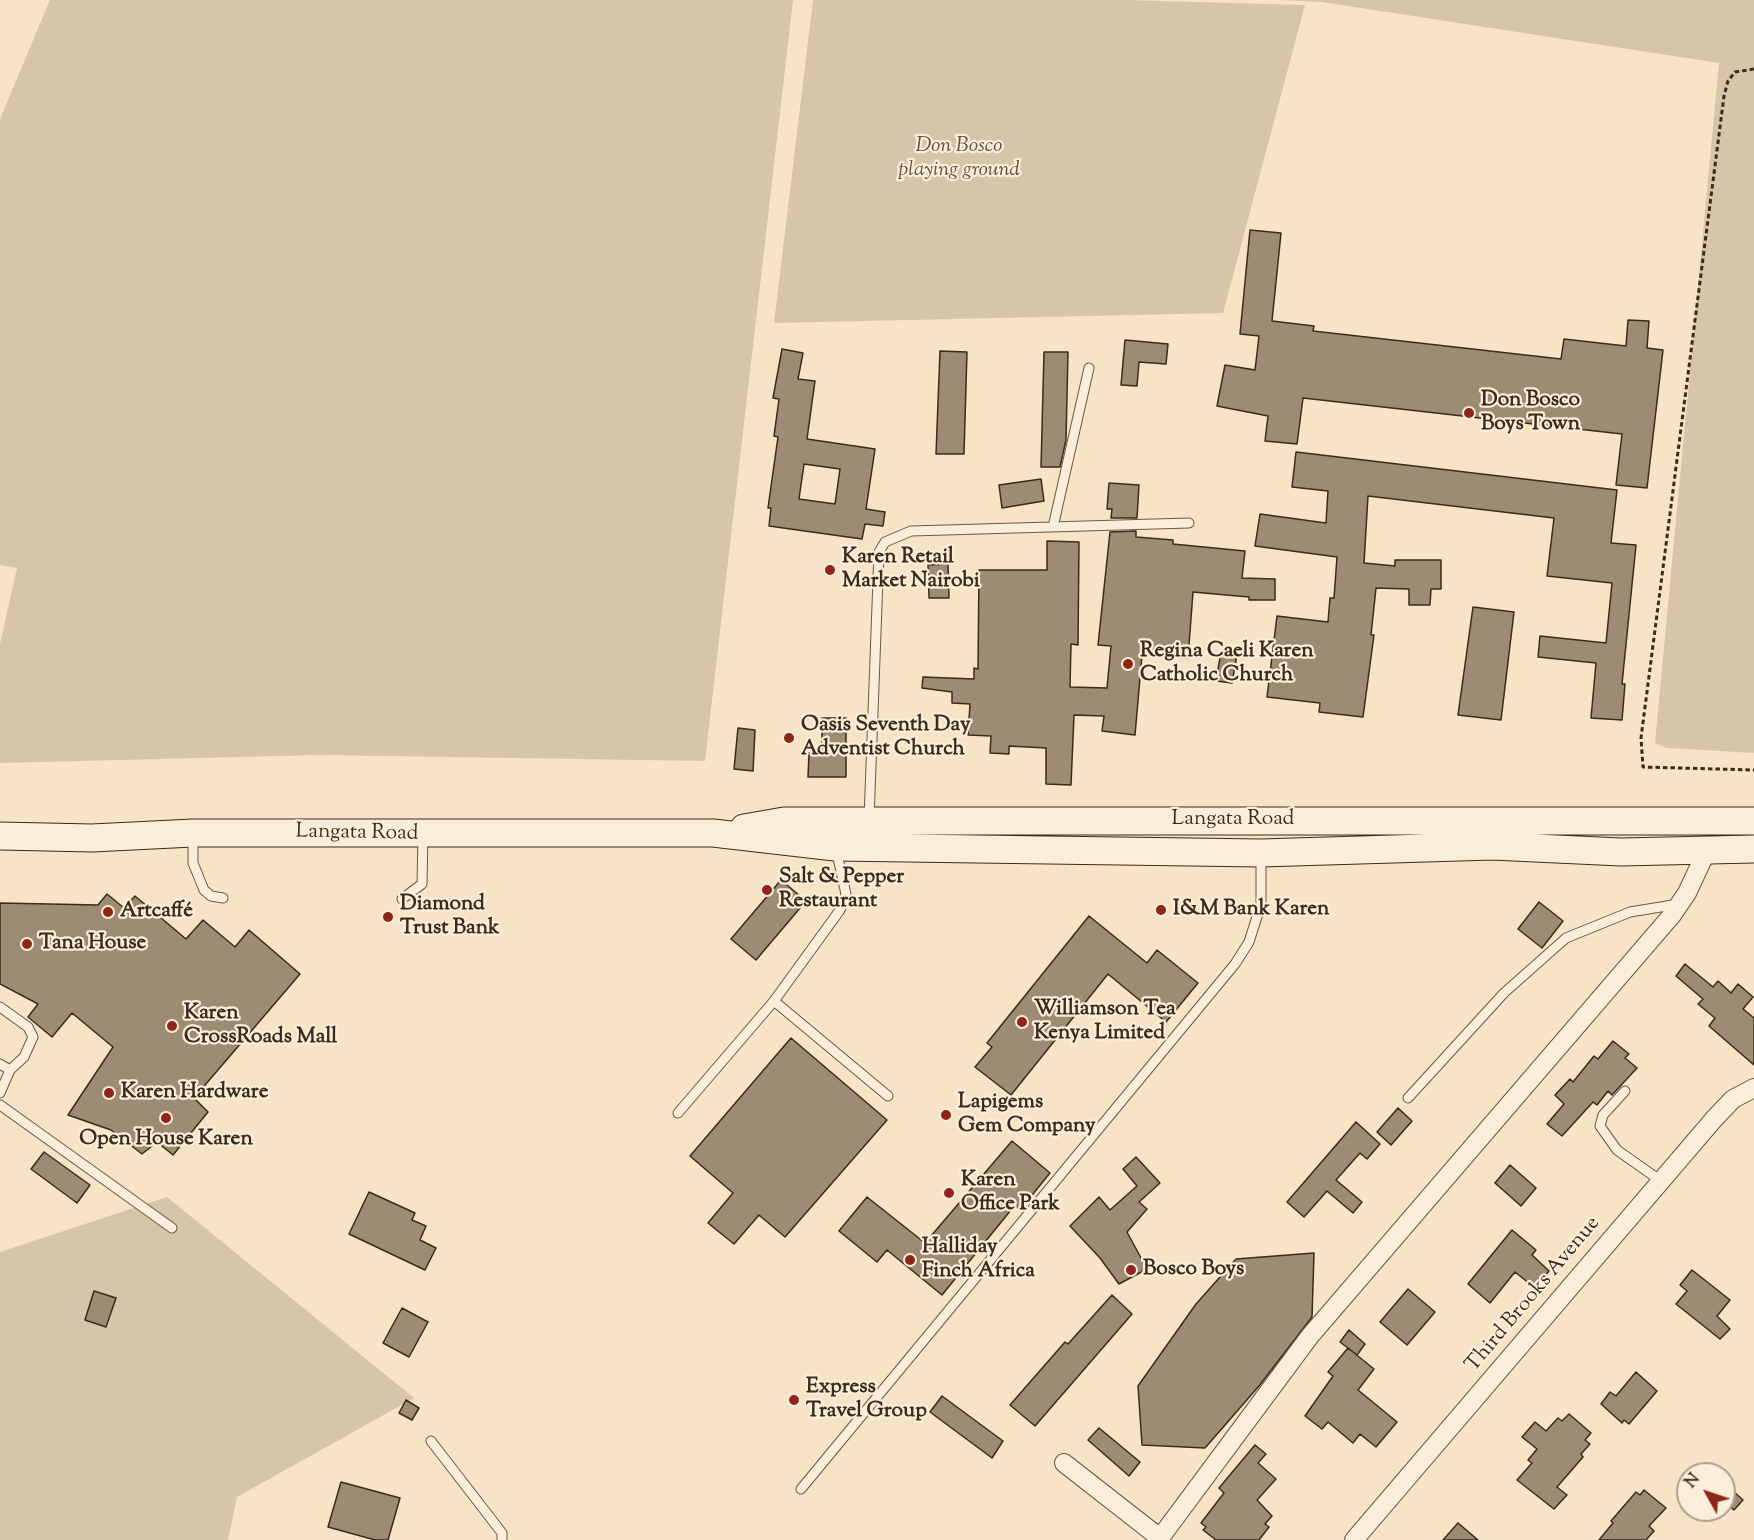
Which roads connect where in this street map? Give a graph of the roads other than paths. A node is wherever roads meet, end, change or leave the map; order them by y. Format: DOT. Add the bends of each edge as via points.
graph roads {
  1 [pos="1089,368"];
  2 [pos="1189,523"];
  3 [pos="1053,527"];
  4 [pos="1754,821"];
  5 [pos="869,822"];
  6 [pos="193,833"];
  7 [pos="714,833"];
  8 [pos="423,835"];
  9 [pos="0,836"];
  10 [pos="835,847"];
  11 [pos="1754,849"];
  12 [pos="1707,850"];
  13 [pos="1261,853"];
  14 [pos="223,898"];
  15 [pos="402,899"];
  16 [pos="1679,904"];
  17 [pos="774,1001"];
  18 [pos="0,1006"];
  19 [pos="0,1064"];
  20 [pos="10,1070"];
  21 [pos="1754,1088"];
  22 [pos="1625,1091"];
  23 [pos="0,1093"];
  24 [pos="888,1096"];
  25 [pos="1408,1098"];
  26 [pos="0,1105"];
  27 [pos="678,1113"];
  28 [pos="1660,1181"];
  29 [pos="172,1228"];
  30 [pos="431,1441"];
  31 [pos="1064,1462"];
  32 [pos="801,1488"];
  33 [pos="1159,1539"];
  34 [pos="502,1540"];
  35 [pos="1354,1540"];
  1 -- 3 [label="lane"];
  2 -- 3 [label="lane"];
  3 -- 5 [label="lane" via="911,531 885,542 879,552"];
  4 -- 5 [label="main road, Langata Road"];
  5 -- 7 [label="main road, Langata Road" via="784,821"];
  6 -- 8 [label="main road, Langata Road"];
  6 -- 9 [label="main road, Langata Road" via="92,838"];
  6 -- 14 [label="lane" via="193,863 204,890"];
  7 -- 8 [label="main road, Langata Road"];
  7 -- 10 [label="main road, Langata Road"];
  8 -- 15 [label="lane" via="422,884"];
  10 -- 13 [label="main road, Langata Road"];
  10 -- 17 [label="lane" via="846,894 840,910"];
  11 -- 12 [label="main road, Langata Road"];
  12 -- 13 [label="main road, Langata Road" via="1621,852 1492,846"];
  12 -- 16 [label="street"];
  13 -- 32 [label="lane" via="1261,904 1249,942 1235,964"];
  16 -- 25 [label="lane" via="1630,912 1566,938 1504,993"];
  16 -- 33 [label="street" via="1310,1336"];
  17 -- 24 [label="lane"];
  17 -- 27 [label="lane"];
  18 -- 20 [label="lane" via="28,1027 33,1037 24,1057"];
  19 -- 20 [label="lane"];
  20 -- 23 [label="lane"];
  21 -- 28 [label="street, Third Brooks Avenue" via="1733,1099"];
  22 -- 28 [label="lane" via="1603,1115 1600,1126 1617,1150"];
  26 -- 29 [label="lane"];
  28 -- 35 [label="street, Third Brooks Avenue"];
  30 -- 34 [label="lane" via="502,1533"];
  31 -- 33 [label="street"];
}
